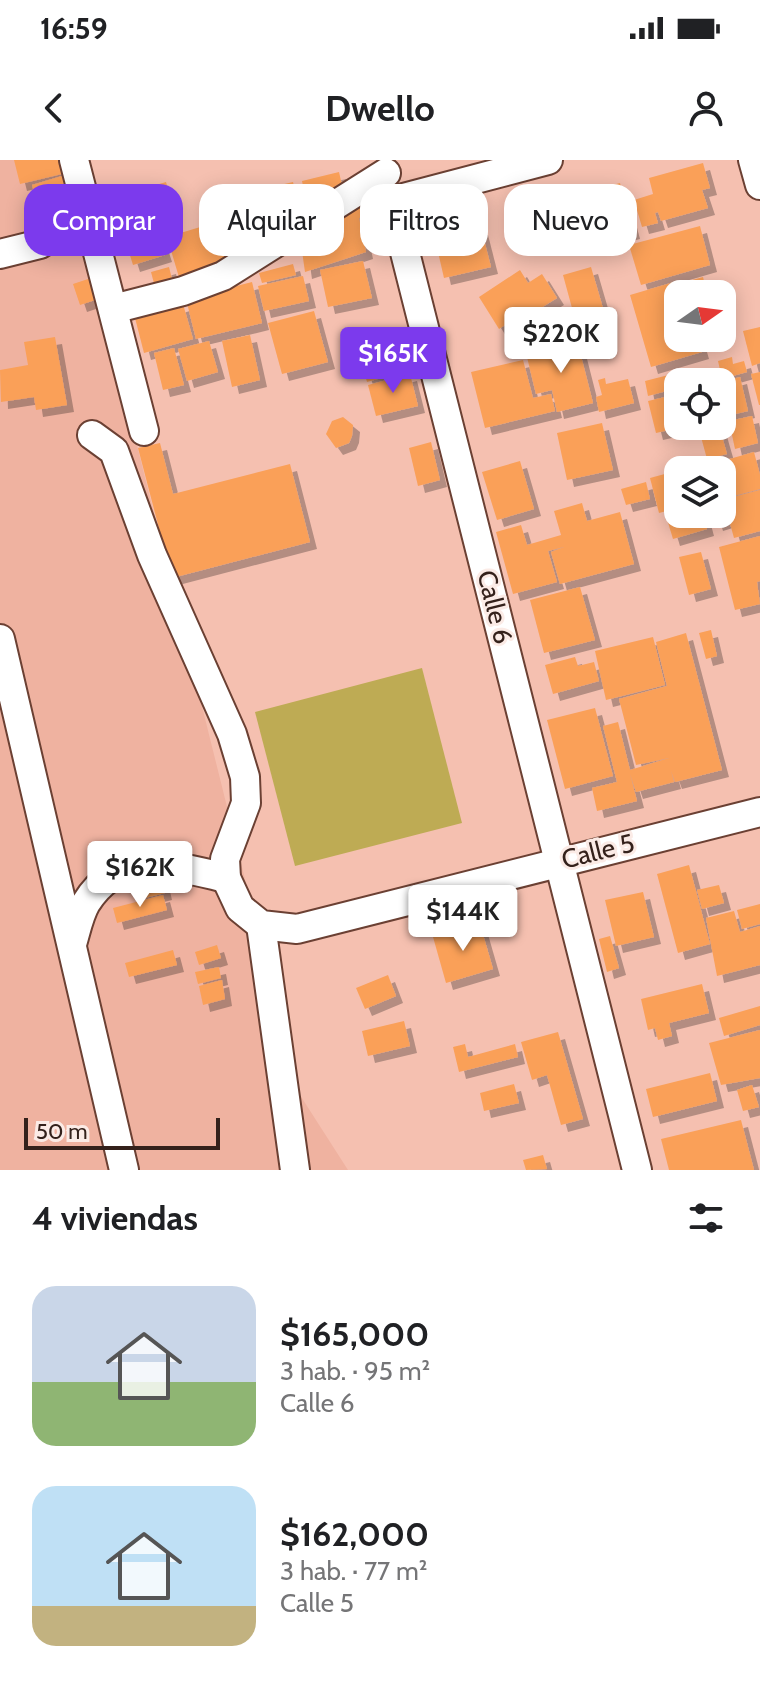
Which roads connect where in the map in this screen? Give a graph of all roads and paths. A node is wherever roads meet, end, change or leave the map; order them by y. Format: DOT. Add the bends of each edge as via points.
graph roads {
  1 [pos="74,160"];
  2 [pos="548,160"];
  3 [pos="753,160"];
  4 [pos="387,178"];
  5 [pos="81,184"];
  6 [pos="760,185"];
  7 [pos="24,248"];
  8 [pos="0,254"];
  9 [pos="100,256"];
  10 [pos="113,309"];
  11 [pos="144,431"];
  12 [pos="92,435"];
  13 [pos="0,639"];
  14 [pos="760,812"];
  15 [pos="559,861"];
  16 [pos="226,878"];
  17 [pos="261,925"];
  18 [pos="71,945"];
  19 [pos="124,1170"];
  20 [pos="295,1170"];
  21 [pos="637,1170"];
  1 -- 5 [label="street"];
  2 -- 4 [label="street"];
  3 -- 6 [label="street"];
  4 -- 10 [label="street" via="223,276"];
  4 -- 15 [label="street, Calle 6"];
  7 -- 8 [label="street"];
  9 -- 10 [label="street"];
  10 -- 11 [label="street"];
  12 -- 16 [label="street" via="114,451 152,555 232,734 245,777 246,803 225,859"];
  13 -- 18 [label="street"];
  14 -- 15 [label="street, Calle 5"];
  15 -- 17 [label="street, Calle 5" via="297,929"];
  15 -- 21 [label="street, Calle 6"];
  16 -- 17 [label="street" via="240,908"];
  16 -- 18 [label="street" via="174,866 145,865 111,874 86,904"];
  17 -- 20 [label="street"];
  18 -- 19 [label="street"];
}
